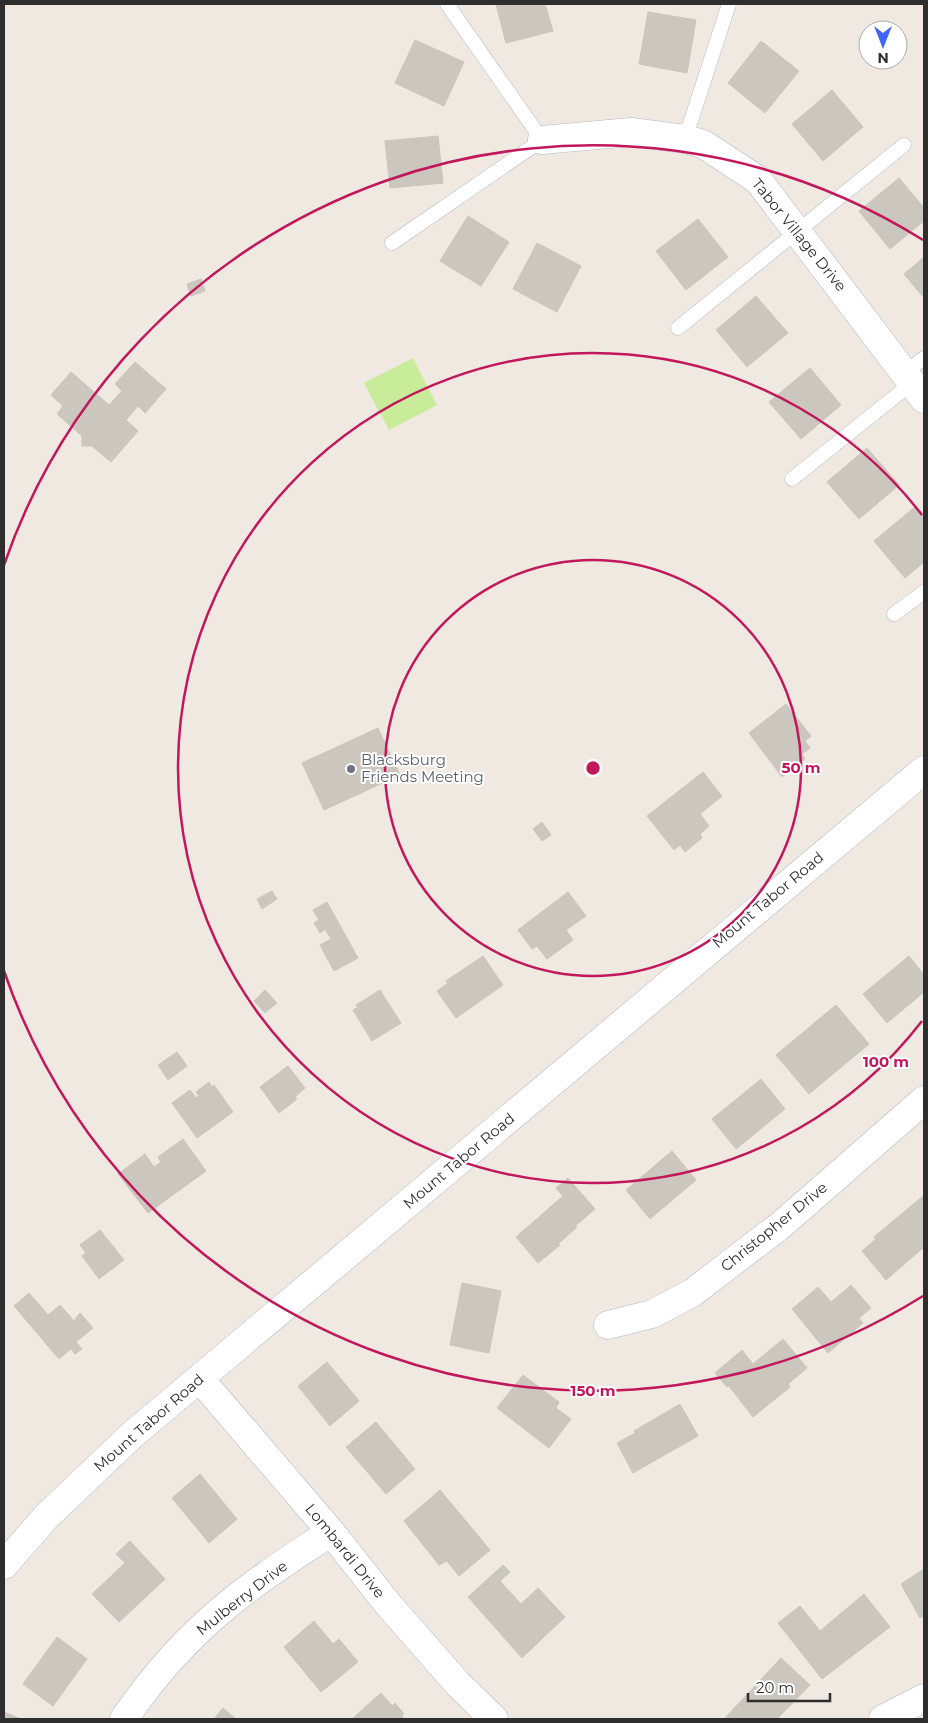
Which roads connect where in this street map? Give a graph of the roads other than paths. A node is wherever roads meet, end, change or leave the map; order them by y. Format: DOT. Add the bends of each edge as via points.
graph roads {
  1 [pos="447,4"];
  2 [pos="729,4"];
  3 [pos="685,138"];
  4 [pos="542,140"];
  5 [pos="904,145"];
  6 [pos="798,232"];
  7 [pos="392,243"];
  8 [pos="678,328"];
  9 [pos="916,378"];
  10 [pos="792,479"];
  11 [pos="924,592"];
  12 [pos="894,614"];
  13 [pos="924,770"];
  14 [pos="924,1100"];
  15 [pos="608,1325"];
  16 [pos="200,1378"];
  17 [pos="331,1532"];
  18 [pos="4,1565"];
  19 [pos="924,1698"];
  20 [pos="124,1719"];
  21 [pos="494,1719"];
  22 [pos="883,1719"];
  1 -- 4 [label="lane"];
  2 -- 3 [label="lane"];
  3 -- 4 [label="street, Tabor Village Drive" via="631,132"];
  3 -- 6 [label="street, Tabor Village Drive" via="703,144 758,180"];
  4 -- 7 [label="lane"];
  5 -- 6 [label="lane"];
  6 -- 8 [label="lane"];
  6 -- 9 [label="street, Tabor Village Drive"];
  9 -- 10 [label="lane"];
  11 -- 12 [label="lane"];
  13 -- 16 [label="street, Mount Tabor Road"];
  14 -- 15 [label="street, Christopher Drive" via="780,1225 692,1293 652,1314"];
  16 -- 17 [label="street, Lombardi Drive"];
  16 -- 18 [label="street, Mount Tabor Road" via="98,1466 46,1517"];
  17 -- 20 [label="street, Mulberry Drive" via="225,1606 190,1638"];
  17 -- 21 [label="street, Lombardi Drive" via="400,1618 458,1684"];
  19 -- 22 [label="street"];
}
